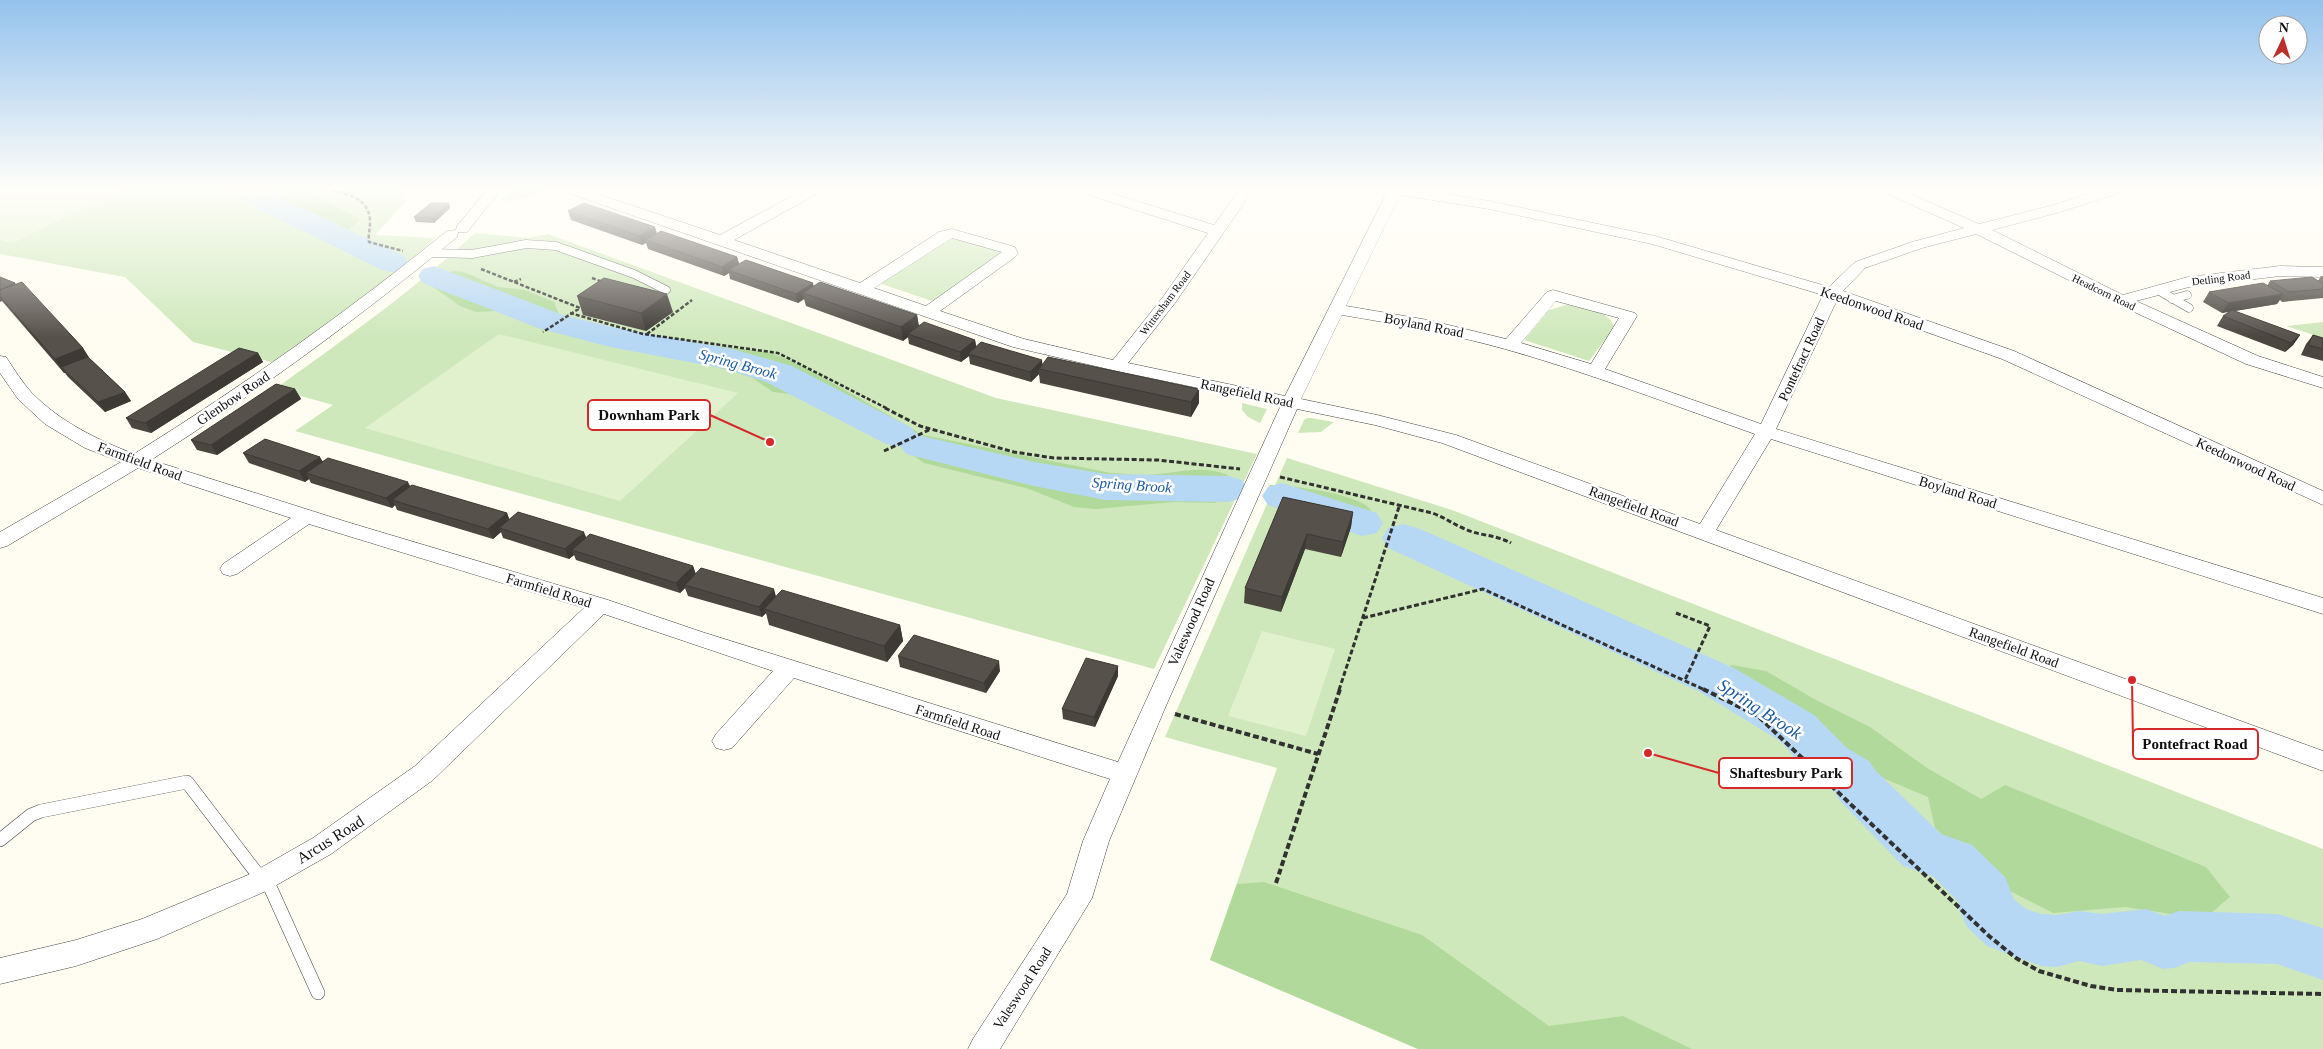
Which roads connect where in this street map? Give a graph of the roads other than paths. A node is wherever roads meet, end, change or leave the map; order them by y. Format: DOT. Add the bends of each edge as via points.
graph roads {
  1 [pos="448,239"];
  2 [pos="715,239"];
  3 [pos="725,239"];
  4 [pos="938,239"];
  5 [pos="972,239"];
  6 [pos="1211,239"];
  7 [pos="1372,239"];
  8 [pos="1650,239"];
  9 [pos="1942,239"];
  10 [pos="1998,239"];
  11 [pos="721,241"];
  12 [pos="429,253"];
  13 [pos="2323,272"];
  14 [pos="862,289"];
  15 [pos="666,290"];
  16 [pos="2158,290"];
  17 [pos="1832,293"];
  18 [pos="2187,296"];
  19 [pos="2172,299"];
  20 [pos="2121,300"];
  21 [pos="2189,308"];
  22 [pos="1337,309"];
  23 [pos="928,312"];
  24 [pos="1510,344"];
  25 [pos="0,361"];
  26 [pos="1116,366"];
  27 [pos="1595,370"];
  28 [pos="2323,383"];
  29 [pos="1292,402"];
  30 [pos="1766,432"];
  31 [pos="135,461"];
  32 [pos="2323,499"];
  33 [pos="307,516"];
  34 [pos="1705,532"];
  35 [pos="0,540"];
  36 [pos="230,569"];
  37 [pos="600,605"];
  38 [pos="2323,606"];
  39 [pos="790,667"];
  40 [pos="724,741"];
  41 [pos="2323,761"];
  42 [pos="1126,774"];
  43 [pos="0,840"];
  44 [pos="264,879"];
  45 [pos="0,971"];
  46 [pos="318,993"];
  47 [pos="983,1049"];
  1 -- 12 [label="street, Glenbow Road"];
  2 -- 11 [label="street, Rangefield Road"];
  3 -- 11 [label="street"];
  4 -- 14 [label="street"];
  5 -- 23 [label="street" via="1010,250 1010,254"];
  6 -- 26 [label="street, Wittersham Road" via="1169,300"];
  7 -- 22 [label="street, Valeswood Road"];
  8 -- 17 [label="street, Keedonwood Road"];
  9 -- 17 [label="street, Pontefract Road" via="1860,265"];
  10 -- 20 [label="street, Headcorn Road"];
  11 -- 14 [label="street, Rangefield Road"];
  12 -- 15 [label="lane" via="472,254 526,244 556,246 634,274"];
  12 -- 31 [label="street, Glenbow Road" via="376,297 291,359"];
  13 -- 16 [label="street, Detling Road" via="2280,271 2188,282"];
  14 -- 23 [label="street, Rangefield Road"];
  16 -- 19 [label="lane"];
  16 -- 20 [label="street, Detling Road"];
  17 -- 30 [label="street, Pontefract Road"];
  17 -- 32 [label="street, Keedonwood Road" via="2008,355"];
  18 -- 19 [label="lane"];
  19 -- 21 [label="lane"];
  20 -- 28 [label="street, Headcorn Road" via="2252,360"];
  22 -- 24 [label="street, Boyland Road"];
  22 -- 29 [label="street, Valeswood Road"];
  23 -- 26 [label="street, Rangefield Road" via="1019,343"];
  24 -- 27 [label="street, Boyland Road"];
  24 -- 27 [label="street" via="1553,295 1629,316"];
  25 -- 31 [label="street, Farmfield Road" via="24,395 51,420 92,444"];
  26 -- 29 [label="street, Rangefield Road"];
  27 -- 30 [label="street, Boyland Road"];
  29 -- 34 [label="street, Rangefield Road" via="1449,439"];
  29 -- 42 [label="street, Valeswood Road"];
  30 -- 34 [label="street, Pontefract Road"];
  30 -- 38 [label="street, Boyland Road"];
  31 -- 33 [label="street, Farmfield Road"];
  31 -- 35 [label="street, Glenbow Road"];
  33 -- 36 [label="street"];
  33 -- 37 [label="street, Farmfield Road"];
  34 -- 41 [label="street, Rangefield Road"];
  37 -- 39 [label="street, Farmfield Road"];
  37 -- 44 [label="street, Arcus Road" via="424,773 322,846"];
  39 -- 40 [label="street"];
  39 -- 42 [label="street, Farmfield Road"];
  42 -- 47 [label="street, Valeswood Road" via="1096,841 1079,898"];
  43 -- 44 [label="lane" via="31,815 41,811 187,782"];
  44 -- 45 [label="street, Arcus Road" via="147,930 76,954"];
  44 -- 46 [label="lane"];
}
